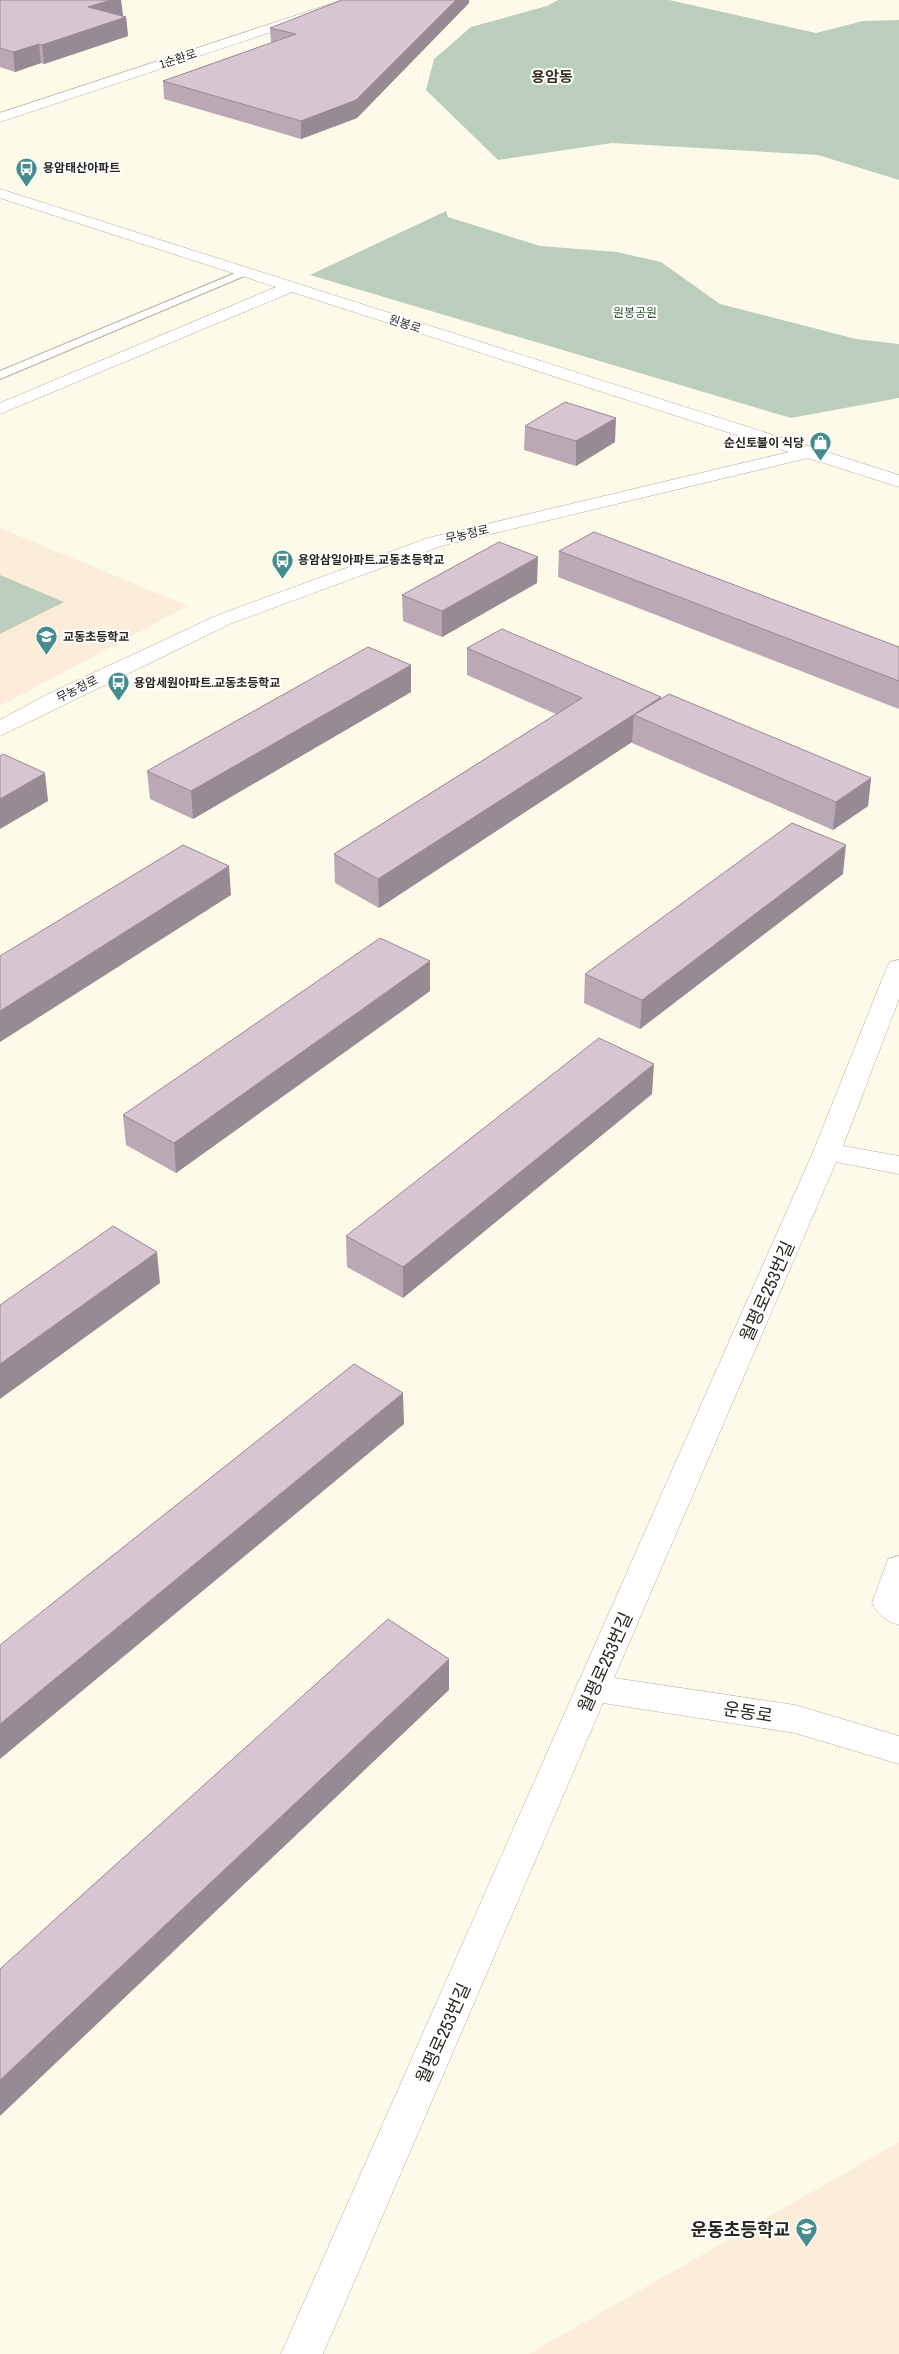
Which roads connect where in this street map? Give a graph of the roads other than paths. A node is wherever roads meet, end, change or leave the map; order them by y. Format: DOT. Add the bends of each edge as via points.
graph roads {
  1 [pos="322,0"];
  2 [pos="355,0"];
  3 [pos="0,108"];
  4 [pos="0,118"];
  5 [pos="0,193"];
  6 [pos="245,272"];
  7 [pos="289,287"];
  8 [pos="0,375"];
  9 [pos="0,409"];
  10 [pos="810,452"];
  11 [pos="899,481"];
  12 [pos="0,728"];
  13 [pos="899,967"];
  14 [pos="827,1152"];
  15 [pos="899,1165"];
  16 [pos="899,1568"];
  17 [pos="899,1612"];
  18 [pos="593,1688"];
  19 [pos="899,1750"];
  20 [pos="302,2354"];
  1 -- 3 [label="street, 1순환로"];
  2 -- 4 [label="street, 1순환로"];
  5 -- 6 [label="street, 원봉로"];
  6 -- 7 [label="street, 원봉로"];
  6 -- 8 [label="lane"];
  7 -- 9 [label="street"];
  7 -- 10 [label="street, 원봉로"];
  10 -- 11 [label="street"];
  10 -- 12 [label="street, 무농정로" via="435,542 225,619"];
  13 -- 14 [label="street, 월평로253번길"];
  14 -- 15 [label="street"];
  14 -- 18 [label="street, 월평로253번길"];
  16 -- 17 [label="street" via="888,1603"];
  18 -- 19 [label="street, 운동로" via="796,1719"];
  18 -- 20 [label="street, 월평로253번길"];
}
